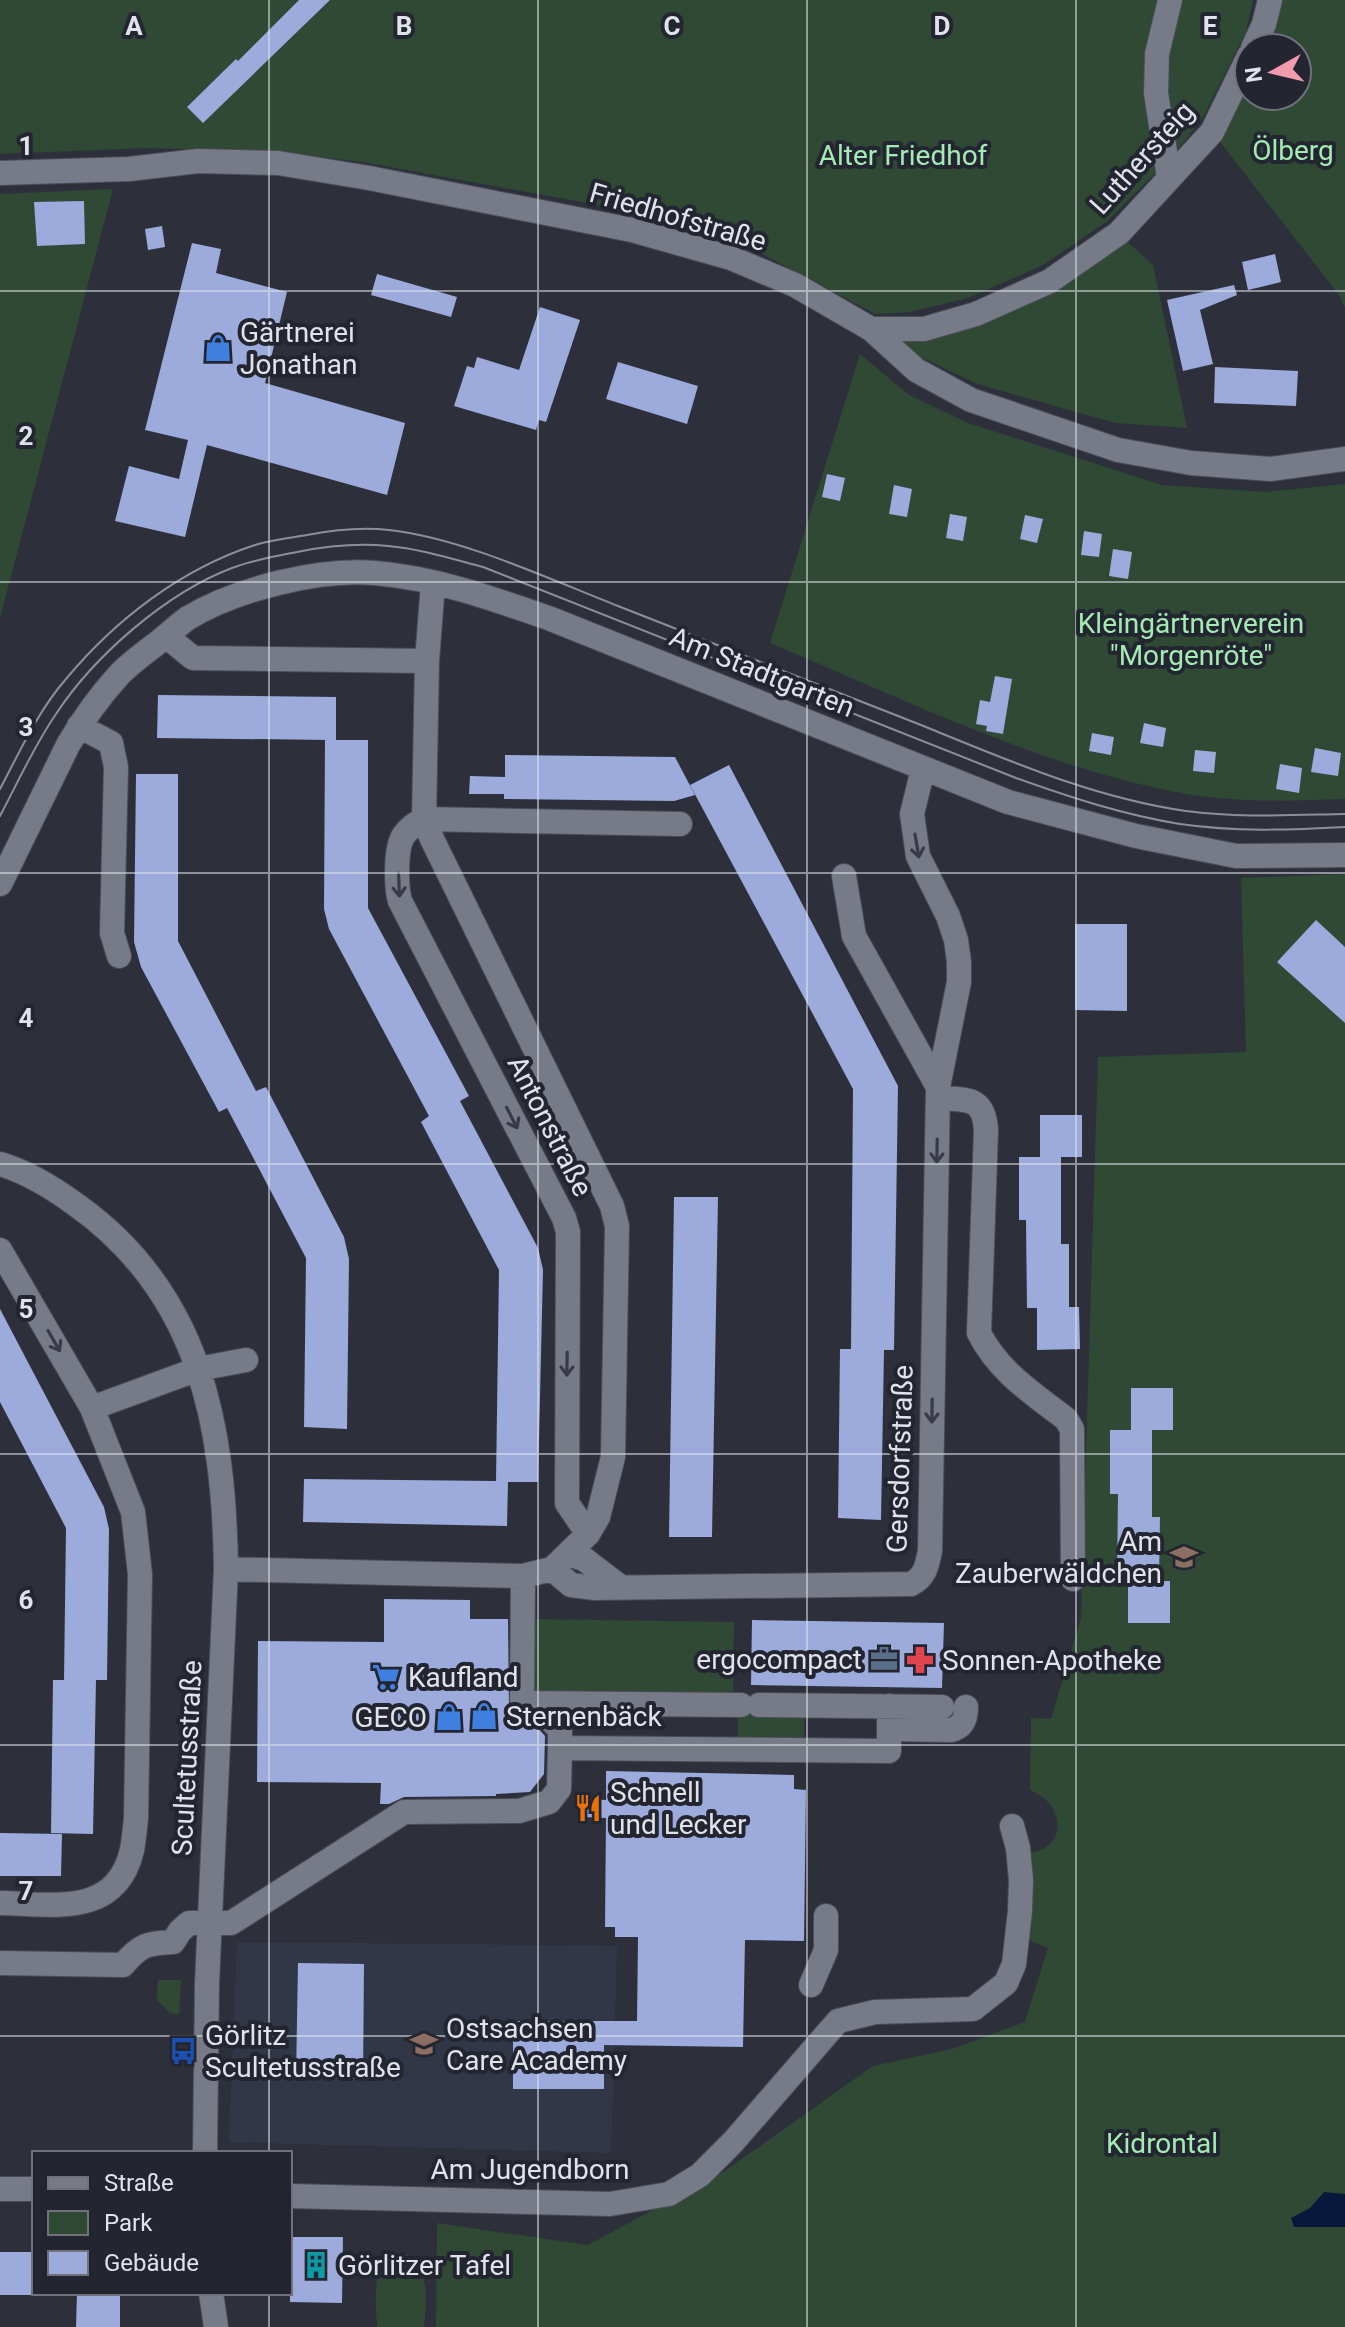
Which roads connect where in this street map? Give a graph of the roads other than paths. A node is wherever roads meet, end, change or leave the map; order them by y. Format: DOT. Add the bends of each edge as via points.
graph roads {
  1 [pos="1170,0"];
  2 [pos="1270,0"];
  3 [pos="1260,32"];
  4 [pos="1233,89"];
  5 [pos="0,173"];
  6 [pos="1169,178"];
  7 [pos="871,329"];
  8 [pos="1345,459"];
  9 [pos="433,583"];
  10 [pos="166,636"];
  11 [pos="427,661"];
  12 [pos="79,726"];
  13 [pos="923,769"];
  14 [pos="424,819"];
  15 [pos="680,824"];
  16 [pos="1345,855"];
  17 [pos="844,876"];
  18 [pos="0,884"];
  19 [pos="119,956"];
  20 [pos="938,1092"];
  21 [pos="0,1164"];
  22 [pos="0,1250"];
  23 [pos="246,1360"];
  24 [pos="198,1369"];
  25 [pos="92,1408"];
  26 [pos="588,1534"];
  27 [pos="560,1561"];
  28 [pos="226,1569"];
  29 [pos="523,1576"];
  30 [pos="1073,1579"];
  31 [pos="536,1703"];
  32 [pos="954,1707"];
  33 [pos="889,1718"];
  34 [pos="560,1748"];
  35 [pos="1012,1826"];
  36 [pos="0,1903"];
  37 [pos="826,1916"];
  38 [pos="210,1924"];
  39 [pos="0,1963"];
  40 [pos="811,1985"];
  41 [pos="205,2151"];
  42 [pos="0,2189"];
  43 [pos="32,2189"];
  44 [pos="292,2196"];
  45 [pos="211,2295"];
  46 [pos="216,2327"];
  1 -- 6 [label="street" via="1157,54 1156,93"];
  2 -- 3 [label="street"];
  4 -- 6 [label="street, Luthersteig" via="1212,132"];
  5 -- 7 [label="street, Friedhofstraße" via="198,161 278,163 369,178 632,230 731,258 795,285"];
  6 -- 7 [label="street, Luthersteig" via="1119,233 1050,281 976,314 924,329"];
  7 -- 8 [label="street, Friedhofstraße" via="916,370 971,400 1118,450 1270,469"];
  9 -- 10 [label="street, Am Stadtgarten" via="341,572 289,581 222,602"];
  9 -- 11 [label="street, Antonstraße"];
  9 -- 13 [label="street, Am Stadtgarten" via="551,619"];
  10 -- 11 [label="street" via="193,658"];
  10 -- 12 [label="street, Am Stadtgarten" via="119,675"];
  11 -- 14 [label="street, Antonstraße"];
  12 -- 18 [label="street, Am Stadtgarten"];
  12 -- 19 [label="street" via="111,743 116,767 112,933"];
  13 -- 16 [label="street, Am Stadtgarten" via="1008,802 1136,836 1236,856"];
  13 -- 20 [label="street, Gersdorfstraße, one-way" via="912,814 918,856 948,916 959,962"];
  14 -- 15 [label="street"];
  14 -- 26 [label="street, Antonstraße" via="612,1206 617,1226 613,1457 598,1517"];
  14 -- 26 [label="street, Antonstraße, one-way" via="401,838 400,901 568,1232 567,1503"];
  17 -- 20 [label="street" via="854,936"];
  20 -- 27 [label="street, Gersdorfstraße, one-way" via="930,1551 919,1581 595,1588 571,1585"];
  20 -- 30 [label="street" via="969,1100 984,1112 979,1333 999,1365 1072,1429"];
  21 -- 24 [label="street, Scultetusstraße" via="59,1193 127,1247 168,1302"];
  22 -- 25 [label="street, one-way"];
  23 -- 24 [label="street"];
  24 -- 25 [label="street"];
  24 -- 28 [label="street, Scultetusstraße" via="220,1466"];
  25 -- 36 [label="street" via="133,1512 140,1574 132,1851 101,1896 82,1903"];
  26 -- 27 [label="street, Antonstraße"];
  27 -- 29 [label="street"];
  28 -- 29 [label="street"];
  28 -- 38 [label="street, Scultetusstraße"];
  29 -- 31 [label="street" via="522,1703"];
  31 -- 33 [label="street" via="750,1705"];
  31 -- 34 [label="street" via="560,1730"];
  32 -- 33 [label="street"];
  33 -- 34 [label="street" via="889,1751"];
  34 -- 38 [label="street" via="559,1789 549,1802 519,1811 404,1812 231,1923"];
  35 -- 44 [label="street, Am Jugendborn" via="1020,1911 1014,1964 1006,1983 973,2009 875,2012 838,2021 733,2142 700,2175 669,2194 610,2204"];
  37 -- 40 [label="street" via="826,1950"];
  38 -- 39 [label="street" via="189,1923 173,1942 151,1943 123,1965"];
  38 -- 41 [label="street, Scultetusstraße"];
  42 -- 43 [label="street"];
  45 -- 46 [label="street"];
}
